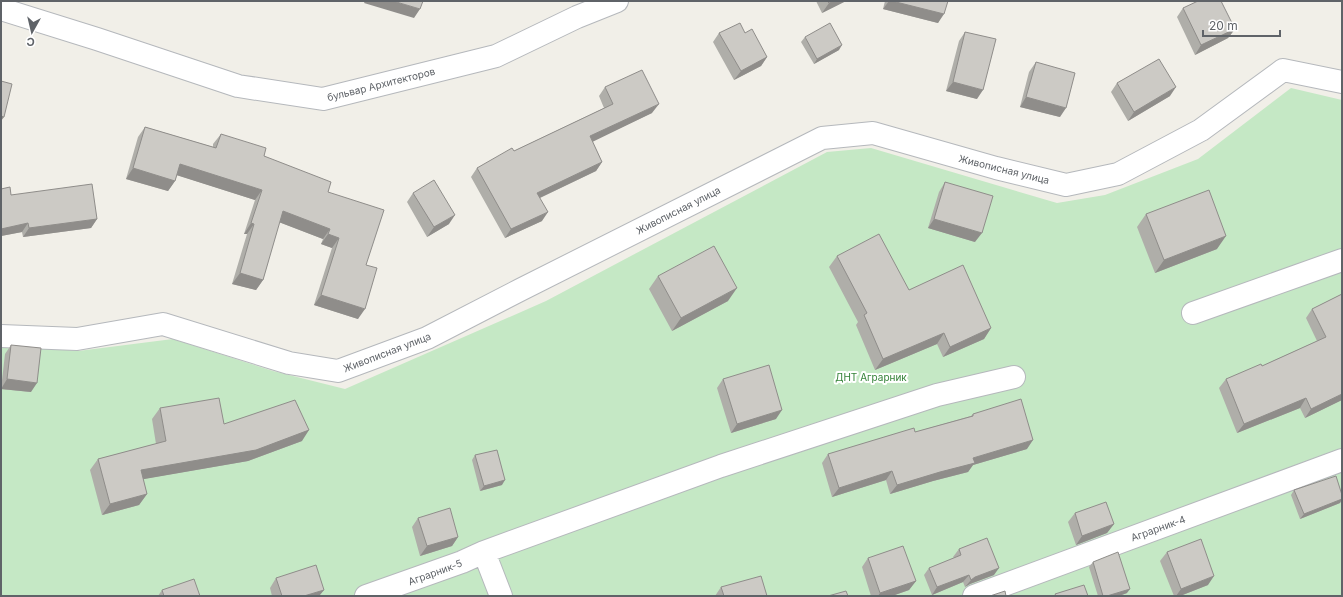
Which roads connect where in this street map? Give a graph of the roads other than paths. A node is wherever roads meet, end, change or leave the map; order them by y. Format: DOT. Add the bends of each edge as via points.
graph roads {
  1 [pos="617,1"];
  2 [pos="1,9"];
  3 [pos="1342,82"];
  4 [pos="1342,260"];
  5 [pos="1193,313"];
  6 [pos="1,336"];
  7 [pos="1014,376"];
  8 [pos="1342,460"];
  9 [pos="487,560"];
  10 [pos="366,596"];
  11 [pos="500,596"];
  12 [pos="974,596"];
  1 -- 2 [label="street, бульвар Архитекторов" via="496,56 323,99 238,86"];
  3 -- 6 [label="street, Живописная улица" via="1283,70 1201,130 1118,174 1066,185 873,134 822,138 427,338 338,371 288,363 163,324 77,339"];
  4 -- 5 [label="street"];
  7 -- 9 [label="street, Аграрник-5" via="937,395 721,466"];
  8 -- 12 [label="street, Аграрник-4"];
  9 -- 10 [label="street, Аграрник-5" via="462,562"];
  9 -- 11 [label="street"];
}
